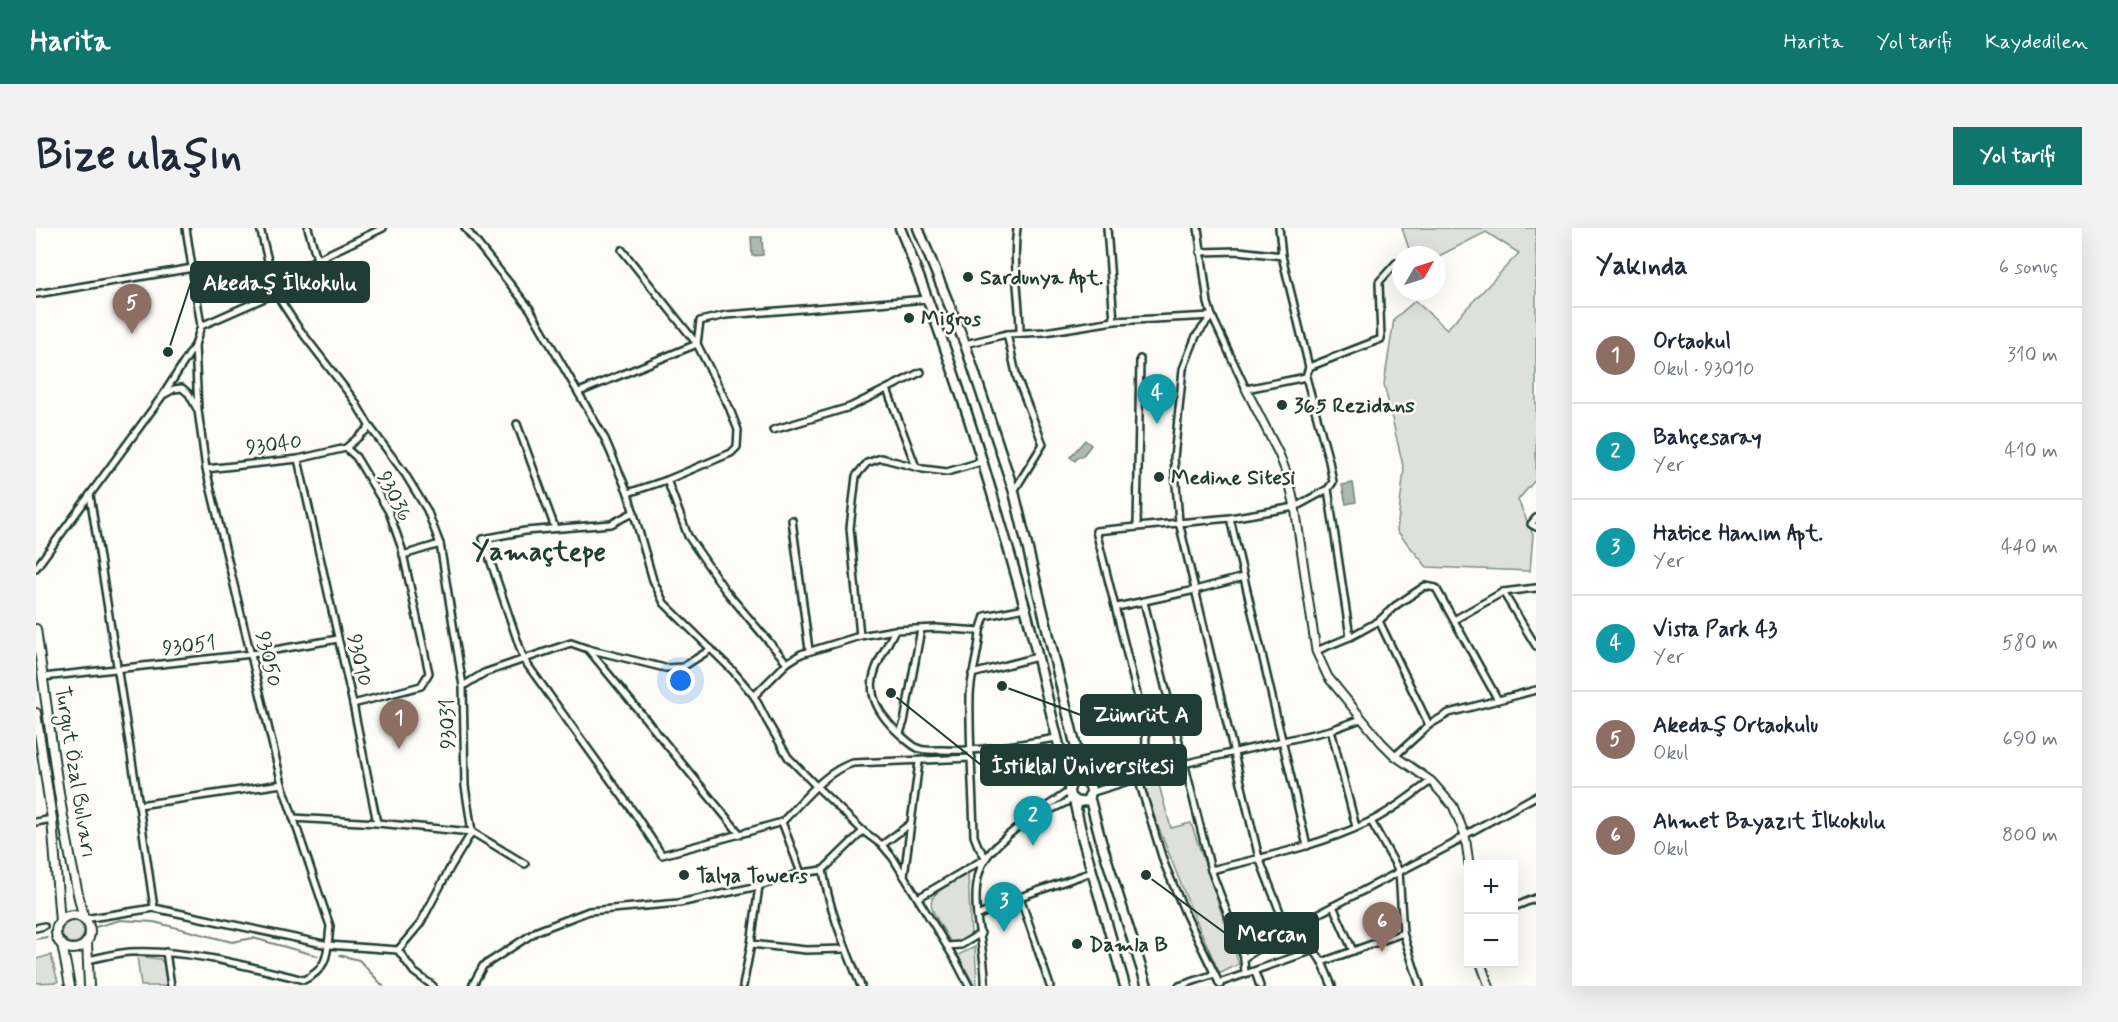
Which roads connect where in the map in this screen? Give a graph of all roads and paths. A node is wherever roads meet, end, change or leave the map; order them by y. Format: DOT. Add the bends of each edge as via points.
graph roads {
  1 [pos="186,228"];
  2 [pos="260,228"];
  3 [pos="308,228"];
  4 [pos="383,228"];
  5 [pos="465,228"];
  6 [pos="900,228"];
  7 [pos="918,228"];
  8 [pos="1017,228"];
  9 [pos="1107,228"];
  10 [pos="1198,228"];
  11 [pos="1279,228"];
  12 [pos="622,250"];
  13 [pos="1200,252"];
  14 [pos="1282,256"];
  15 [pos="317,259"];
  16 [pos="193,268"];
  17 [pos="1392,268"];
  18 [pos="274,285"];
  19 [pos="276,293"];
  20 [pos="36,294"];
  21 [pos="928,299"];
  22 [pos="1212,316"];
  23 [pos="1114,321"];
  24 [pos="201,326"];
  25 [pos="1020,333"];
  26 [pos="1007,334"];
  27 [pos="964,344"];
  28 [pos="195,345"];
  29 [pos="697,345"];
  30 [pos="1140,359"];
  31 [pos="1309,368"];
  32 [pos="921,372"];
  33 [pos="1306,377"];
  34 [pos="887,389"];
  35 [pos="1246,389"];
  36 [pos="579,392"];
  37 [pos="163,395"];
  38 [pos="198,410"];
  39 [pos="517,424"];
  40 [pos="370,427"];
  41 [pos="773,430"];
  42 [pos="346,448"];
  43 [pos="298,459"];
  44 [pos="981,462"];
  45 [pos="916,467"];
  46 [pos="206,469"];
  47 [pos="667,480"];
  48 [pos="1329,489"];
  49 [pos="1014,492"];
  50 [pos="628,493"];
  51 [pos="90,495"];
  52 [pos="1295,507"];
  53 [pos="633,512"];
  54 [pos="1230,518"];
  55 [pos="1536,518"];
  56 [pos="792,520"];
  57 [pos="1179,522"];
  58 [pos="1137,527"];
  59 [pos="1536,527"];
  60 [pos="555,528"];
  61 [pos="440,544"];
  62 [pos="403,555"];
  63 [pos="36,568"];
  64 [pos="1244,577"];
  65 [pos="1536,588"];
  66 [pos="1195,590"];
  67 [pos="1503,592"];
  68 [pos="1144,602"];
  69 [pos="1116,607"];
  70 [pos="1025,608"];
  71 [pos="1454,620"];
  72 [pos="1379,621"];
  73 [pos="36,629"];
  74 [pos="921,629"];
  75 [pos="894,630"];
  76 [pos="980,631"];
  77 [pos="860,636"];
  78 [pos="1350,637"];
  79 [pos="338,639"];
  80 [pos="1536,646"];
  81 [pos="588,649"];
  82 [pos="711,649"];
  83 [pos="809,650"];
  84 [pos="1316,651"];
  85 [pos="252,654"];
  86 [pos="1037,657"];
  87 [pos="524,660"];
  88 [pos="787,663"];
  89 [pos="118,669"];
  90 [pos="972,674"];
  91 [pos="43,677"];
  92 [pos="463,686"];
  93 [pos="1536,690"];
  94 [pos="754,696"];
  95 [pos="1498,700"];
  96 [pos="354,704"];
  97 [pos="36,713"];
  98 [pos="1361,719"];
  99 [pos="1429,726"];
  100 [pos="1331,730"];
  101 [pos="900,733"];
  102 [pos="1057,738"];
  103 [pos="1283,741"];
  104 [pos="1233,754"];
  105 [pos="972,755"];
  106 [pos="1395,756"];
  107 [pos="919,762"];
  108 [pos="1183,764"];
  109 [pos="1145,776"];
  110 [pos="1138,778"];
  111 [pos="1130,780"];
  112 [pos="1085,782"];
  113 [pos="1431,782"];
  114 [pos="282,784"];
  115 [pos="817,787"];
  116 [pos="1071,794"];
  117 [pos="1090,794"];
  118 [pos="1536,796"];
  119 [pos="139,805"];
  120 [pos="293,818"];
  121 [pos="52,819"];
  122 [pos="1028,820"];
  123 [pos="1371,821"];
  124 [pos="36,822"];
  125 [pos="782,822"];
  126 [pos="377,823"];
  127 [pos="910,824"];
  128 [pos="1356,827"];
  129 [pos="863,831"];
  130 [pos="472,832"];
  131 [pos="740,834"];
  132 [pos="1465,835"];
  133 [pos="882,845"];
  134 [pos="1307,846"];
  135 [pos="987,858"];
  136 [pos="1259,858"];
  137 [pos="1468,860"];
  138 [pos="525,864"];
  139 [pos="823,870"];
  140 [pos="1211,870"];
  141 [pos="1399,871"];
  142 [pos="1092,872"];
  143 [pos="801,873"];
  144 [pos="904,876"];
  145 [pos="759,886"];
  146 [pos="1020,897"];
  147 [pos="918,898"];
  148 [pos="1536,898"];
  149 [pos="1518,905"];
  150 [pos="1333,906"];
  151 [pos="154,908"];
  152 [pos="977,916"];
  153 [pos="84,919"];
  154 [pos="60,921"];
  155 [pos="44,926"];
  156 [pos="36,928"];
  157 [pos="1287,930"];
  158 [pos="981,933"];
  159 [pos="1403,933"];
  160 [pos="87,942"];
  161 [pos="62,944"];
  162 [pos="751,944"];
  163 [pos="328,945"];
  164 [pos="947,946"];
  165 [pos="846,949"];
  166 [pos="398,950"];
  167 [pos="1314,950"];
  168 [pos="1353,951"];
  169 [pos="166,952"];
  170 [pos="1244,958"];
  171 [pos="88,960"];
  172 [pos="1322,962"];
  173 [pos="1483,968"];
  174 [pos="1255,972"];
  175 [pos="1215,974"];
  176 [pos="1245,974"];
  177 [pos="1220,985"];
  178 [pos="70,986"];
  179 [pos="89,986"];
  180 [pos="171,986"];
  181 [pos="433,986"];
  182 [pos="472,986"];
  183 [pos="743,986"];
  184 [pos="861,986"];
  185 [pos="969,986"];
  186 [pos="985,986"];
  187 [pos="1050,986"];
  188 [pos="1125,986"];
  189 [pos="1147,986"];
  190 [pos="1179,986"];
  191 [pos="1260,986"];
  192 [pos="1332,986"];
  193 [pos="1420,986"];
  194 [pos="1489,986"];
  1 -- 16 [label="street"];
  2 -- 18 [label="street"];
  3 -- 15 [label="street"];
  4 -- 15 [label="street"];
  5 -- 36 [label="street" via="531,309"];
  6 -- 21 [label="main road"];
  7 -- 27 [label="main road"];
  8 -- 25 [label="street"];
  9 -- 23 [label="street"];
  10 -- 13 [label="street"];
  11 -- 14 [label="street"];
  12 -- 29 [label="street"];
  13 -- 14 [label="street"];
  13 -- 22 [label="street"];
  14 -- 31 [label="street"];
  15 -- 18 [label="street"];
  16 -- 20 [label="street"];
  16 -- 24 [label="street"];
  17 -- 31 [label="street" via="1380,282 1381,339"];
  18 -- 19 [label="street"];
  19 -- 24 [label="street"];
  19 -- 40 [label="street"];
  21 -- 29 [label="street" via="726,315 700,321"];
  21 -- 44 [label="main road"];
  22 -- 23 [label="street"];
  22 -- 35 [label="street"];
  22 -- 57 [label="street" via="1196,336 1183,369 1174,458"];
  23 -- 25 [label="street"];
  24 -- 28 [label="street"];
  25 -- 26 [label="street"];
  26 -- 27 [label="street"];
  26 -- 49 [label="street" via="1017,378 1043,444"];
  27 -- 49 [label="main road"];
  28 -- 37 [label="street"];
  28 -- 38 [label="street, 93050"];
  29 -- 36 [label="street"];
  29 -- 47 [label="street" via="729,407 738,430 737,447"];
  30 -- 58 [label="street"];
  31 -- 33 [label="street"];
  32 -- 34 [label="street"];
  33 -- 35 [label="street"];
  33 -- 48 [label="street" via="1329,461 1333,482"];
  34 -- 41 [label="street" via="850,407"];
  34 -- 45 [label="street"];
  35 -- 52 [label="street" via="1279,454"];
  36 -- 50 [label="street"];
  37 -- 38 [label="street" via="182,388"];
  37 -- 51 [label="street"];
  38 -- 46 [label="street, 93050"];
  39 -- 60 [label="street"];
  40 -- 42 [label="street"];
  40 -- 61 [label="street, 93031" via="427,510"];
  42 -- 43 [label="street, 93040"];
  42 -- 62 [label="street, 93036" via="356,457 389,512"];
  43 -- 46 [label="street, 93040"];
  43 -- 79 [label="street, 93010"];
  44 -- 45 [label="street" via="947,472"];
  44 -- 70 [label="main road"];
  45 -- 77 [label="street" via="881,458 867,463 856,476 850,528"];
  46 -- 85 [label="street, 93050"];
  47 -- 50 [label="street"];
  47 -- 88 [label="street" via="688,536 724,590"];
  48 -- 52 [label="street"];
  48 -- 78 [label="street"];
  49 -- 112 [label="main road"];
  50 -- 53 [label="street"];
  51 -- 63 [label="street"];
  51 -- 89 [label="street"];
  52 -- 54 [label="street"];
  52 -- 84 [label="street"];
  53 -- 60 [label="street" via="611,524"];
  53 -- 82 [label="street" via="664,603"];
  54 -- 57 [label="street"];
  54 -- 64 [label="street"];
  55 -- 59 [label="street" via="1531,524"];
  56 -- 83 [label="street"];
  57 -- 58 [label="street"];
  57 -- 66 [label="street"];
  58 -- 69 [label="street" via="1096,531"];
  60 -- 87 [label="street" via="483,539"];
  61 -- 62 [label="street"];
  61 -- 92 [label="street, 93031"];
  62 -- 96 [label="street, 93036" via="429,673 421,686"];
  64 -- 66 [label="street"];
  64 -- 103 [label="street"];
  65 -- 67 [label="street"];
  66 -- 68 [label="street"];
  66 -- 104 [label="street"];
  67 -- 71 [label="street"];
  67 -- 80 [label="street"];
  68 -- 69 [label="street"];
  68 -- 108 [label="street"];
  69 -- 109 [label="street" via="1146,730"];
  70 -- 76 [label="street" via="985,616"];
  70 -- 86 [label="main road"];
  71 -- 72 [label="street" via="1436,588 1425,586"];
  71 -- 95 [label="street"];
  72 -- 78 [label="street"];
  72 -- 99 [label="street"];
  73 -- 91 [label="main road, Turgut Özal Bulvarı"];
  74 -- 75 [label="street"];
  74 -- 76 [label="street"];
  74 -- 101 [label="street"];
  75 -- 77 [label="street"];
  75 -- 101 [label="street" via="877,666 872,695 878,710"];
  76 -- 90 [label="street"];
  77 -- 83 [label="street"];
  78 -- 84 [label="street"];
  79 -- 85 [label="street, 93051"];
  79 -- 96 [label="street, 93010"];
  81 -- 82 [label="street" via="665,668 683,667"];
  81 -- 87 [label="street" via="571,643"];
  81 -- 131 [label="street"];
  82 -- 94 [label="street"];
  83 -- 88 [label="street"];
  84 -- 98 [label="street" via="1328,677"];
  85 -- 89 [label="street, 93051"];
  85 -- 114 [label="street, 93050"];
  86 -- 90 [label="street"];
  86 -- 102 [label="main road"];
  87 -- 92 [label="street" via="484,673"];
  87 -- 131 [label="street" via="662,855"];
  88 -- 94 [label="street"];
  89 -- 91 [label="street, 93051"];
  89 -- 119 [label="street"];
  90 -- 105 [label="street"];
  91 -- 153 [label="main road, Turgut Özal Bulvarı" via="70,861"];
  92 -- 130 [label="street, 93031" via="465,786"];
  93 -- 95 [label="street"];
  94 -- 115 [label="street" via="788,757"];
  95 -- 99 [label="street" via="1449,713"];
  96 -- 126 [label="street, 93010"];
  97 -- 121 [label="main road, Turgut Özal Bulvarı"];
  98 -- 100 [label="street"];
  98 -- 106 [label="street"];
  99 -- 106 [label="street"];
  100 -- 103 [label="street"];
  100 -- 128 [label="street"];
  101 -- 105 [label="street" via="918,749"];
  102 -- 105 [label="street"];
  102 -- 116 [label="main road"];
  103 -- 104 [label="street"];
  103 -- 134 [label="street"];
  104 -- 108 [label="street"];
  104 -- 136 [label="street"];
  105 -- 107 [label="street"];
  105 -- 135 [label="street" via="974,836"];
  106 -- 113 [label="street"];
  107 -- 115 [label="street" via="853,763 842,766"];
  107 -- 127 [label="street"];
  108 -- 109 [label="street"];
  108 -- 140 [label="street"];
  109 -- 110 [label="street"];
  110 -- 111 [label="street"];
  110 -- 175 [label="street" via="1164,863"];
  111 -- 112 [label="street"];
  111 -- 117 [label="street"];
  112 -- 116 [label="main road" via="1074,782"];
  112 -- 117 [label="main road"];
  113 -- 123 [label="street"];
  113 -- 132 [label="street" via="1453,806"];
  114 -- 119 [label="street"];
  114 -- 120 [label="street, 93050"];
  115 -- 125 [label="street"];
  115 -- 129 [label="street"];
  116 -- 117 [label="main road" via="1081,802"];
  116 -- 122 [label="street"];
  116 -- 122 [label="street"];
  116 -- 142 [label="main road"];
  117 -- 189 [label="main road"];
  118 -- 132 [label="street"];
  119 -- 151 [label="street"];
  120 -- 126 [label="street"];
  120 -- 163 [label="street, 93050" via="330,926"];
  121 -- 124 [label="street"];
  121 -- 154 [label="main road, Turgut Özal Bulvarı"];
  122 -- 135 [label="street"];
  123 -- 128 [label="street"];
  123 -- 141 [label="street"];
  125 -- 131 [label="street"];
  125 -- 143 [label="street"];
  126 -- 130 [label="street"];
  127 -- 133 [label="street"];
  127 -- 144 [label="street"];
  128 -- 134 [label="street"];
  129 -- 133 [label="street"];
  129 -- 139 [label="street"];
  130 -- 138 [label="street"];
  130 -- 166 [label="street" via="420,924"];
  132 -- 137 [label="street"];
  132 -- 141 [label="street"];
  133 -- 144 [label="street"];
  134 -- 136 [label="street"];
  135 -- 147 [label="street"];
  135 -- 152 [label="street" via="977,879"];
  136 -- 140 [label="street"];
  136 -- 157 [label="street"];
  139 -- 143 [label="street"];
  139 -- 165 [label="street"];
  140 -- 170 [label="street"];
  141 -- 150 [label="street"];
  141 -- 159 [label="street"];
  142 -- 146 [label="street"];
  142 -- 188 [label="main road"];
  143 -- 145 [label="street"];
  144 -- 147 [label="street"];
  145 -- 162 [label="street"];
  145 -- 182 [label="street" via="680,903 589,911 537,931 506,950 483,966"];
  146 -- 152 [label="street"];
  146 -- 187 [label="street"];
  147 -- 164 [label="street"];
  148 -- 149 [label="street"];
  150 -- 157 [label="street"];
  150 -- 168 [label="street"];
  151 -- 153 [label="street"];
  151 -- 163 [label="street"];
  152 -- 158 [label="street"];
  153 -- 154 [label="main road" via="69,915"];
  153 -- 160 [label="main road, Turgut Özal Bulvarı" via="90,932"];
  154 -- 161 [label="main road, Turgut Özal Bulvarı" via="57,930"];
  155 -- 156 [label="street"];
  157 -- 167 [label="street"];
  157 -- 170 [label="street"];
  158 -- 164 [label="street" via="961,945"];
  158 -- 186 [label="street"];
  159 -- 168 [label="street"];
  159 -- 193 [label="street"];
  160 -- 161 [label="main road" via="72,948"];
  160 -- 171 [label="main road, Turgut Özal Bulvarı"];
  161 -- 178 [label="main road, Turgut Özal Bulvarı"];
  162 -- 165 [label="street" via="806,950"];
  162 -- 183 [label="street"];
  163 -- 166 [label="street"];
  163 -- 169 [label="street, 93050" via="325,962 317,974 304,980"];
  164 -- 185 [label="street"];
  165 -- 184 [label="street"];
  166 -- 181 [label="street" via="414,972"];
  167 -- 172 [label="street"];
  167 -- 174 [label="street"];
  168 -- 172 [label="street"];
  169 -- 171 [label="street" via="128,952"];
  169 -- 180 [label="street"];
  170 -- 176 [label="street"];
  171 -- 179 [label="main road, Turgut Özal Bulvarı"];
  172 -- 192 [label="street"];
  173 -- 194 [label="street"];
  174 -- 176 [label="street"];
  174 -- 191 [label="street"];
  175 -- 177 [label="street"];
  175 -- 190 [label="street"];
  176 -- 177 [label="street"];
}
